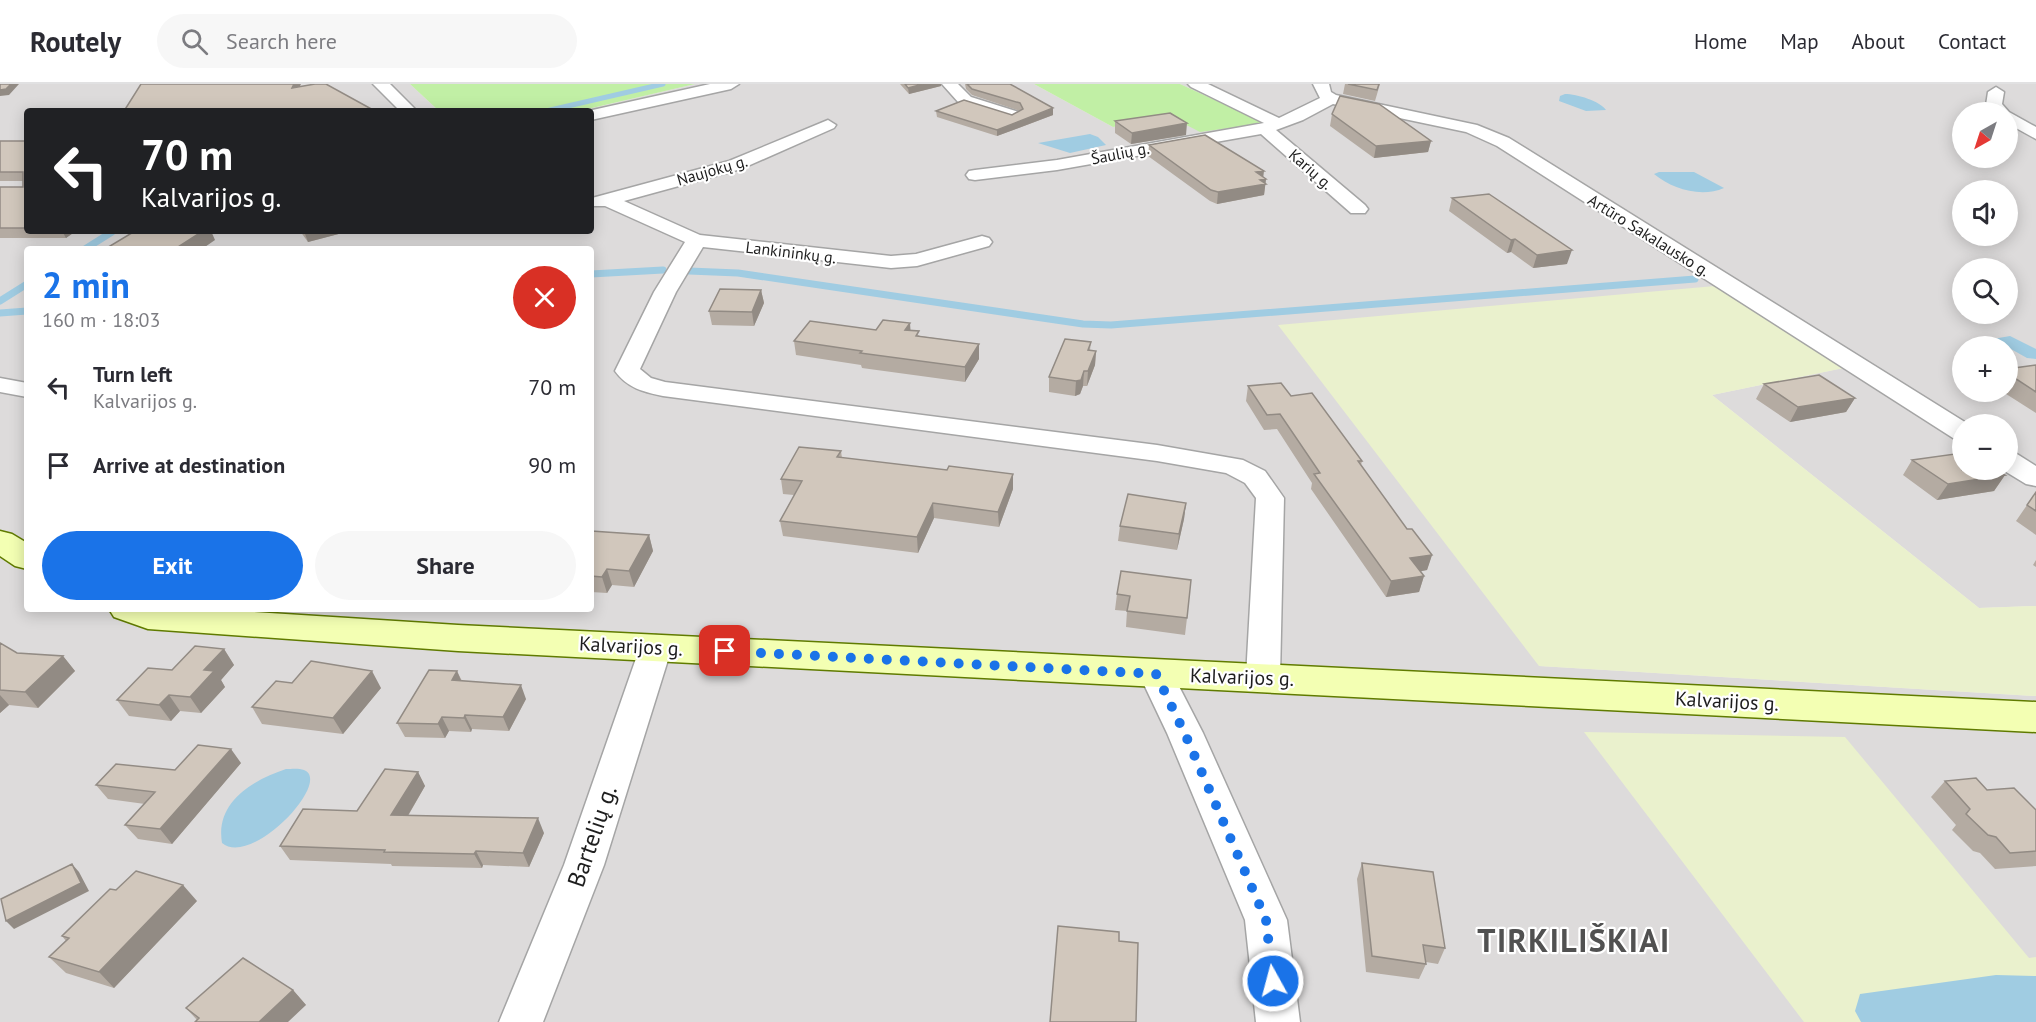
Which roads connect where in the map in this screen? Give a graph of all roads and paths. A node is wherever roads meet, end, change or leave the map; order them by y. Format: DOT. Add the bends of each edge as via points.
graph roads {
  1 [pos="381,84"];
  2 [pos="731,84"];
  3 [pos="950,84"];
  4 [pos="1196,84"];
  5 [pos="1326,91"];
  6 [pos="1996,92"];
  7 [pos="1994,102"];
  8 [pos="406,108"];
  9 [pos="594,113"];
  10 [pos="1013,115"];
  11 [pos="2018,123"];
  12 [pos="828,124"];
  13 [pos="1271,126"];
  14 [pos="2036,134"];
  15 [pos="975,175"];
  16 [pos="599,201"];
  17 [pos="1358,209"];
  18 [pos="696,240"];
  19 [pos="982,243"];
  20 [pos="0,385"];
  21 [pos="24,389"];
  22 [pos="1952,426"];
  23 [pos="2018,467"];
  24 [pos="2036,478"];
  25 [pos="0,541"];
  26 [pos="24,556"];
  27 [pos="134,612"];
  28 [pos="656,647"];
  29 [pos="1156,674"];
  30 [pos="1263,677"];
  31 [pos="2036,717"];
  32 [pos="521,1022"];
  33 [pos="1278,1022"];
  1 -- 8 [label="street"];
  2 -- 9 [label="street"];
  3 -- 10 [label="street" via="965,100"];
  4 -- 13 [label="street, Karių g."];
  5 -- 13 [label="street, Šaulių g." via="1297,117"];
  5 -- 22 [label="street, Artūro Sakalausko g." via="1495,137"];
  6 -- 7 [label="street"];
  11 -- 14 [label="street"];
  12 -- 16 [label="street, Naujokų g." via="735,165"];
  13 -- 15 [label="street, Šaulių g." via="1057,165"];
  13 -- 17 [label="street, Karių g."];
  16 -- 18 [label="street, Lankininkų g."];
  18 -- 19 [label="street, Lankininkų g." via="891,262 917,260"];
  18 -- 30 [label="street" via="665,292 627,371 642,383 663,389 1233,465 1255,477 1270,498"];
  20 -- 21 [label="street"];
  23 -- 24 [label="street"];
  25 -- 26 [label="main road"];
  27 -- 28 [label="main road, Kalvarijos g." via="148,617 201,621"];
  28 -- 29 [label="main road, Kalvarijos g."];
  28 -- 32 [label="street, Bartelių g." via="584,865"];
  29 -- 30 [label="main road, Kalvarijos g."];
  29 -- 33 [label="street" via="1266,920"];
  30 -- 31 [label="main road, Kalvarijos g."];
}
